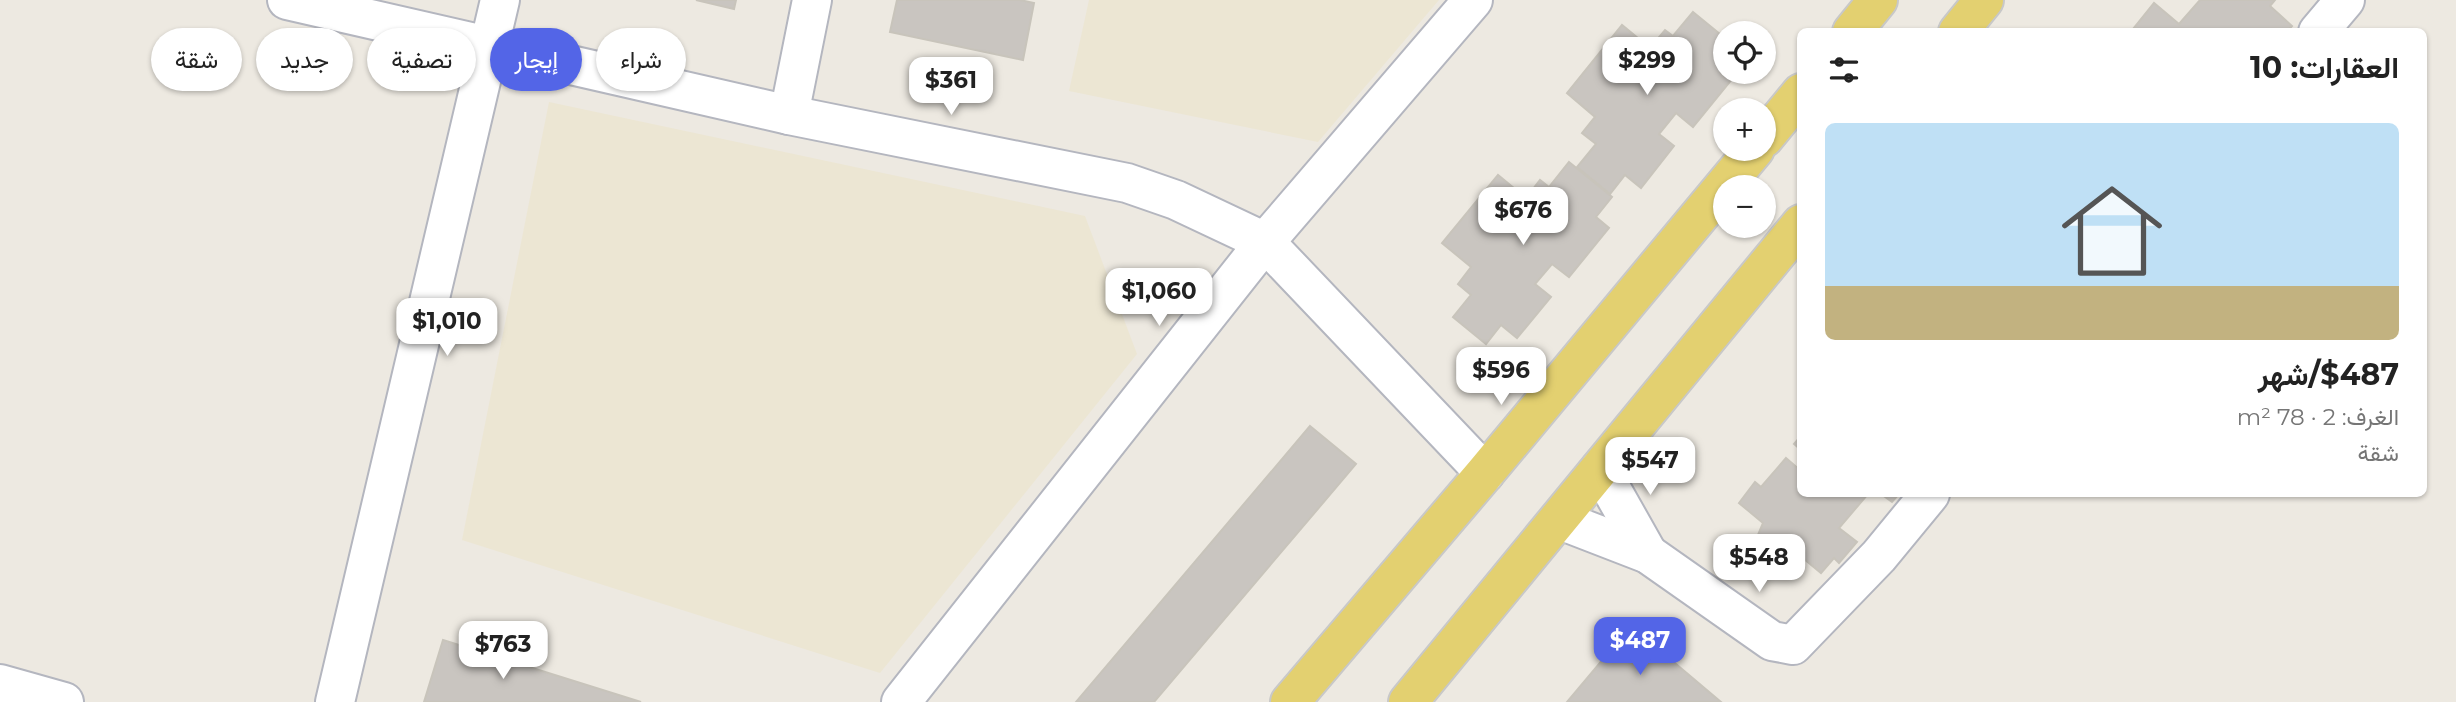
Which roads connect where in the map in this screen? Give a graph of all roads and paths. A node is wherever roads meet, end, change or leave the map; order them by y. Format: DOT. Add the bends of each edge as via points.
graph roads {
  1 [pos="287,0"];
  2 [pos="500,0"];
  3 [pos="812,0"];
  4 [pos="1473,0"];
  5 [pos="1878,0"];
  6 [pos="1984,0"];
  7 [pos="2345,0"];
  8 [pos="494,28"];
  9 [pos="1855,28"];
  10 [pos="1961,28"];
  11 [pos="2321,28"];
  12 [pos="490,45"];
  13 [pos="490,49"];
  14 [pos="582,66"];
  15 [pos="1797,98"];
  16 [pos="789,115"];
  17 [pos="1776,123"];
  18 [pos="1745,161"];
  19 [pos="1797,229"];
  20 [pos="1265,242"];
  21 [pos="1600,470"];
  22 [pos="1485,473"];
  23 [pos="1928,497"];
  24 [pos="1560,520"];
  25 [pos="1648,554"];
  26 [pos="0,684"];
  27 [pos="64,702"];
  28 [pos="335,702"];
  29 [pos="901,702"];
  30 [pos="1290,702"];
  31 [pos="1408,702"];
  1 -- 12 [label="street"];
  2 -- 8 [label="street"];
  3 -- 16 [label="street"];
  4 -- 20 [label="street"];
  5 -- 9 [label="main road"];
  6 -- 10 [label="main road"];
  7 -- 11 [label="street"];
  13 -- 28 [label="street"];
  14 -- 16 [label="street"];
  15 -- 17 [label="main road"];
  16 -- 20 [label="street" via="1127,183 1176,200"];
  18 -- 22 [label="main road"];
  19 -- 21 [label="main road"];
  20 -- 22 [label="street"];
  20 -- 29 [label="street"];
  21 -- 24 [label="main road"];
  21 -- 25 [label="street"];
  22 -- 30 [label="main road"];
  23 -- 25 [label="street" via="1879,556 1793,645 1772,641"];
  24 -- 25 [label="street"];
  24 -- 31 [label="main road"];
  26 -- 27 [label="street"];
}
